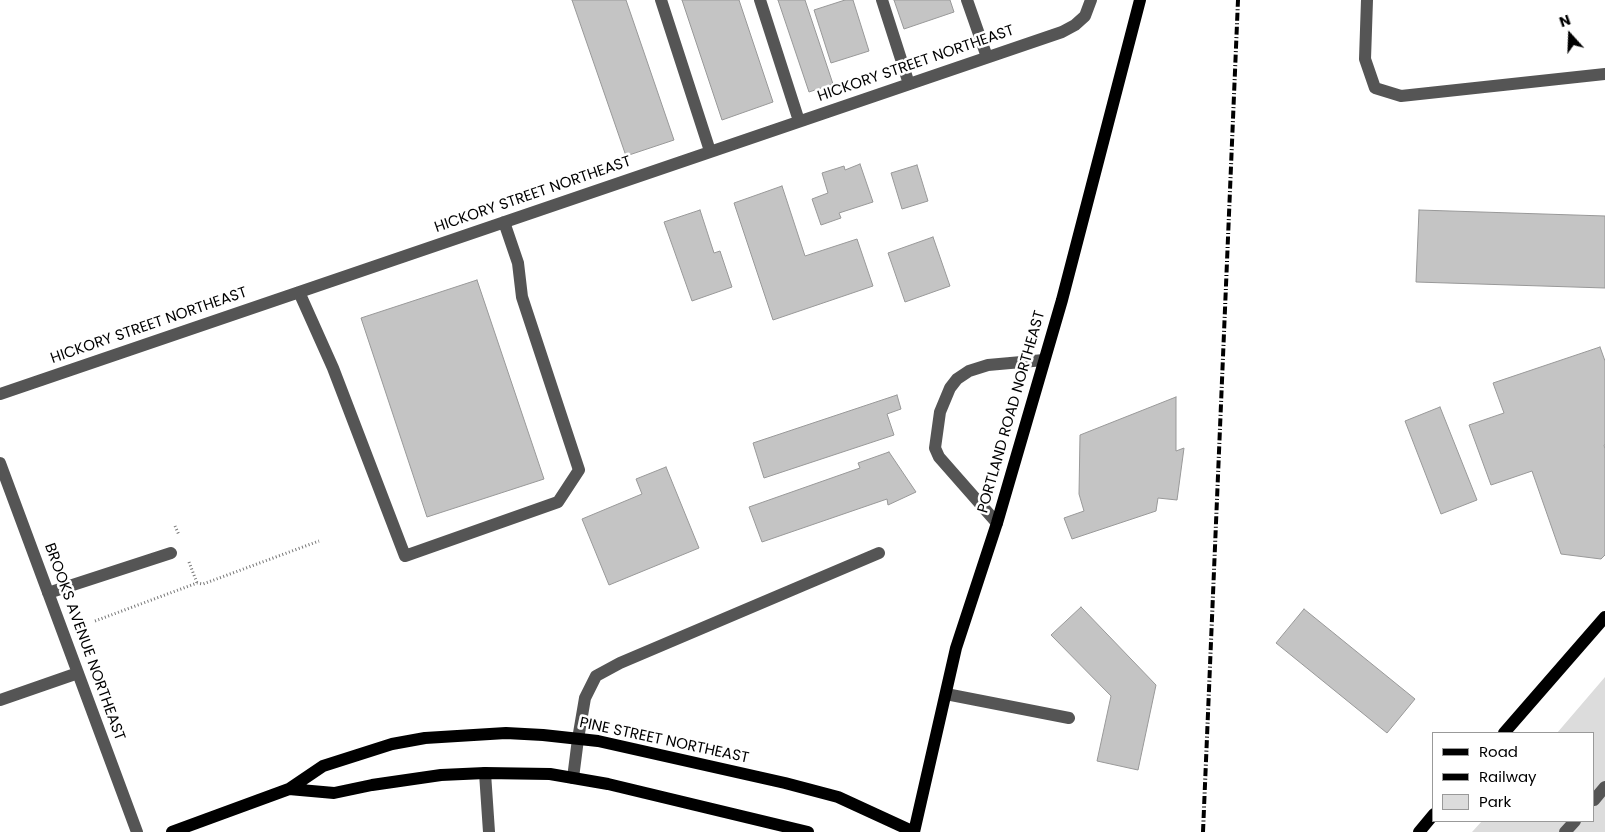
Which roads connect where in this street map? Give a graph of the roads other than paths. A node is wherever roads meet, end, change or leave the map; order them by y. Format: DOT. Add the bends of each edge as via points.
graph roads {
  1 [pos="661,0"];
  2 [pos="760,0"];
  3 [pos="882,0"];
  4 [pos="968,0"];
  5 [pos="1091,0"];
  6 [pos="1140,0"];
  7 [pos="1367,0"];
  8 [pos="988,57"];
  9 [pos="1605,74"];
  10 [pos="909,84"];
  11 [pos="799,121"];
  12 [pos="710,151"];
  13 [pos="504,222"];
  14 [pos="299,292"];
  15 [pos="1044,360"];
  16 [pos="0,394"];
  17 [pos="0,463"];
  18 [pos="997,523"];
  19 [pos="171,553"];
  20 [pos="878,554"];
  21 [pos="48,593"];
  22 [pos="1605,617"];
  23 [pos="78,673"];
  24 [pos="946,694"];
  25 [pos="0,700"];
  26 [pos="1069,718"];
  27 [pos="1505,732"];
  28 [pos="578,739"];
  29 [pos="485,773"];
  30 [pos="573,778"];
  31 [pos="1605,787"];
  32 [pos="289,789"];
  33 [pos="1595,799"];
  34 [pos="1432,816"];
  35 [pos="1574,822"];
  36 [pos="137,832"];
  37 [pos="172,832"];
  38 [pos="489,832"];
  39 [pos="808,832"];
  40 [pos="909,832"];
  41 [pos="914,832"];
  42 [pos="1418,832"];
  43 [pos="1565,832"];
  1 -- 12 [label="street"];
  2 -- 11 [label="street"];
  3 -- 10 [label="street"];
  4 -- 8 [label="street"];
  5 -- 8 [label="street, HICKORY STREET NORTHEAST" via="1085,16 1075,25"];
  6 -- 15 [label="main road, PORTLAND ROAD NORTHEAST"];
  7 -- 9 [label="street" via="1365,59 1374,88 1402,96"];
  8 -- 10 [label="street, HICKORY STREET NORTHEAST"];
  10 -- 11 [label="street, HICKORY STREET NORTHEAST"];
  11 -- 12 [label="street, HICKORY STREET NORTHEAST"];
  12 -- 13 [label="street, HICKORY STREET NORTHEAST"];
  13 -- 14 [label="street, HICKORY STREET NORTHEAST"];
  13 -- 14 [label="street" via="518,263 522,297 579,470 558,502 405,556 333,368"];
  14 -- 16 [label="street, HICKORY STREET NORTHEAST"];
  15 -- 18 [label="main road, PORTLAND ROAD NORTHEAST"];
  15 -- 18 [label="street" via="984,366 970,371 950,388 940,412 935,448 939,458"];
  17 -- 21 [label="street, BROOKS AVENUE NORTHEAST"];
  18 -- 24 [label="main road, PORTLAND ROAD NORTHEAST" via="956,648"];
  19 -- 21 [label="street"];
  20 -- 28 [label="street" via="596,676 585,698"];
  21 -- 23 [label="street, BROOKS AVENUE NORTHEAST"];
  22 -- 27 [label="main road"];
  23 -- 25 [label="street"];
  23 -- 36 [label="street, BROOKS AVENUE NORTHEAST"];
  24 -- 26 [label="street"];
  24 -- 41 [label="main road, PORTLAND ROAD NORTHEAST"];
  28 -- 30 [label="street"];
  28 -- 32 [label="main road, PINE STREET NORTHEAST" via="506,733 425,738 392,744 323,766"];
  28 -- 41 [label="main road, PINE STREET NORTHEAST" via="649,752 838,797"];
  29 -- 30 [label="main road, PINE STREET NORTHEAST" via="550,774"];
  29 -- 32 [label="main road, PINE STREET NORTHEAST" via="441,775 334,793"];
  29 -- 38 [label="street"];
  30 -- 39 [label="main road, PINE STREET NORTHEAST"];
  31 -- 33 [label="street"];
  32 -- 37 [label="main road, PINE STREET NORTHEAST"];
  34 -- 42 [label="main road"];
  35 -- 43 [label="street"];
  40 -- 41 [label="main road"];
}
